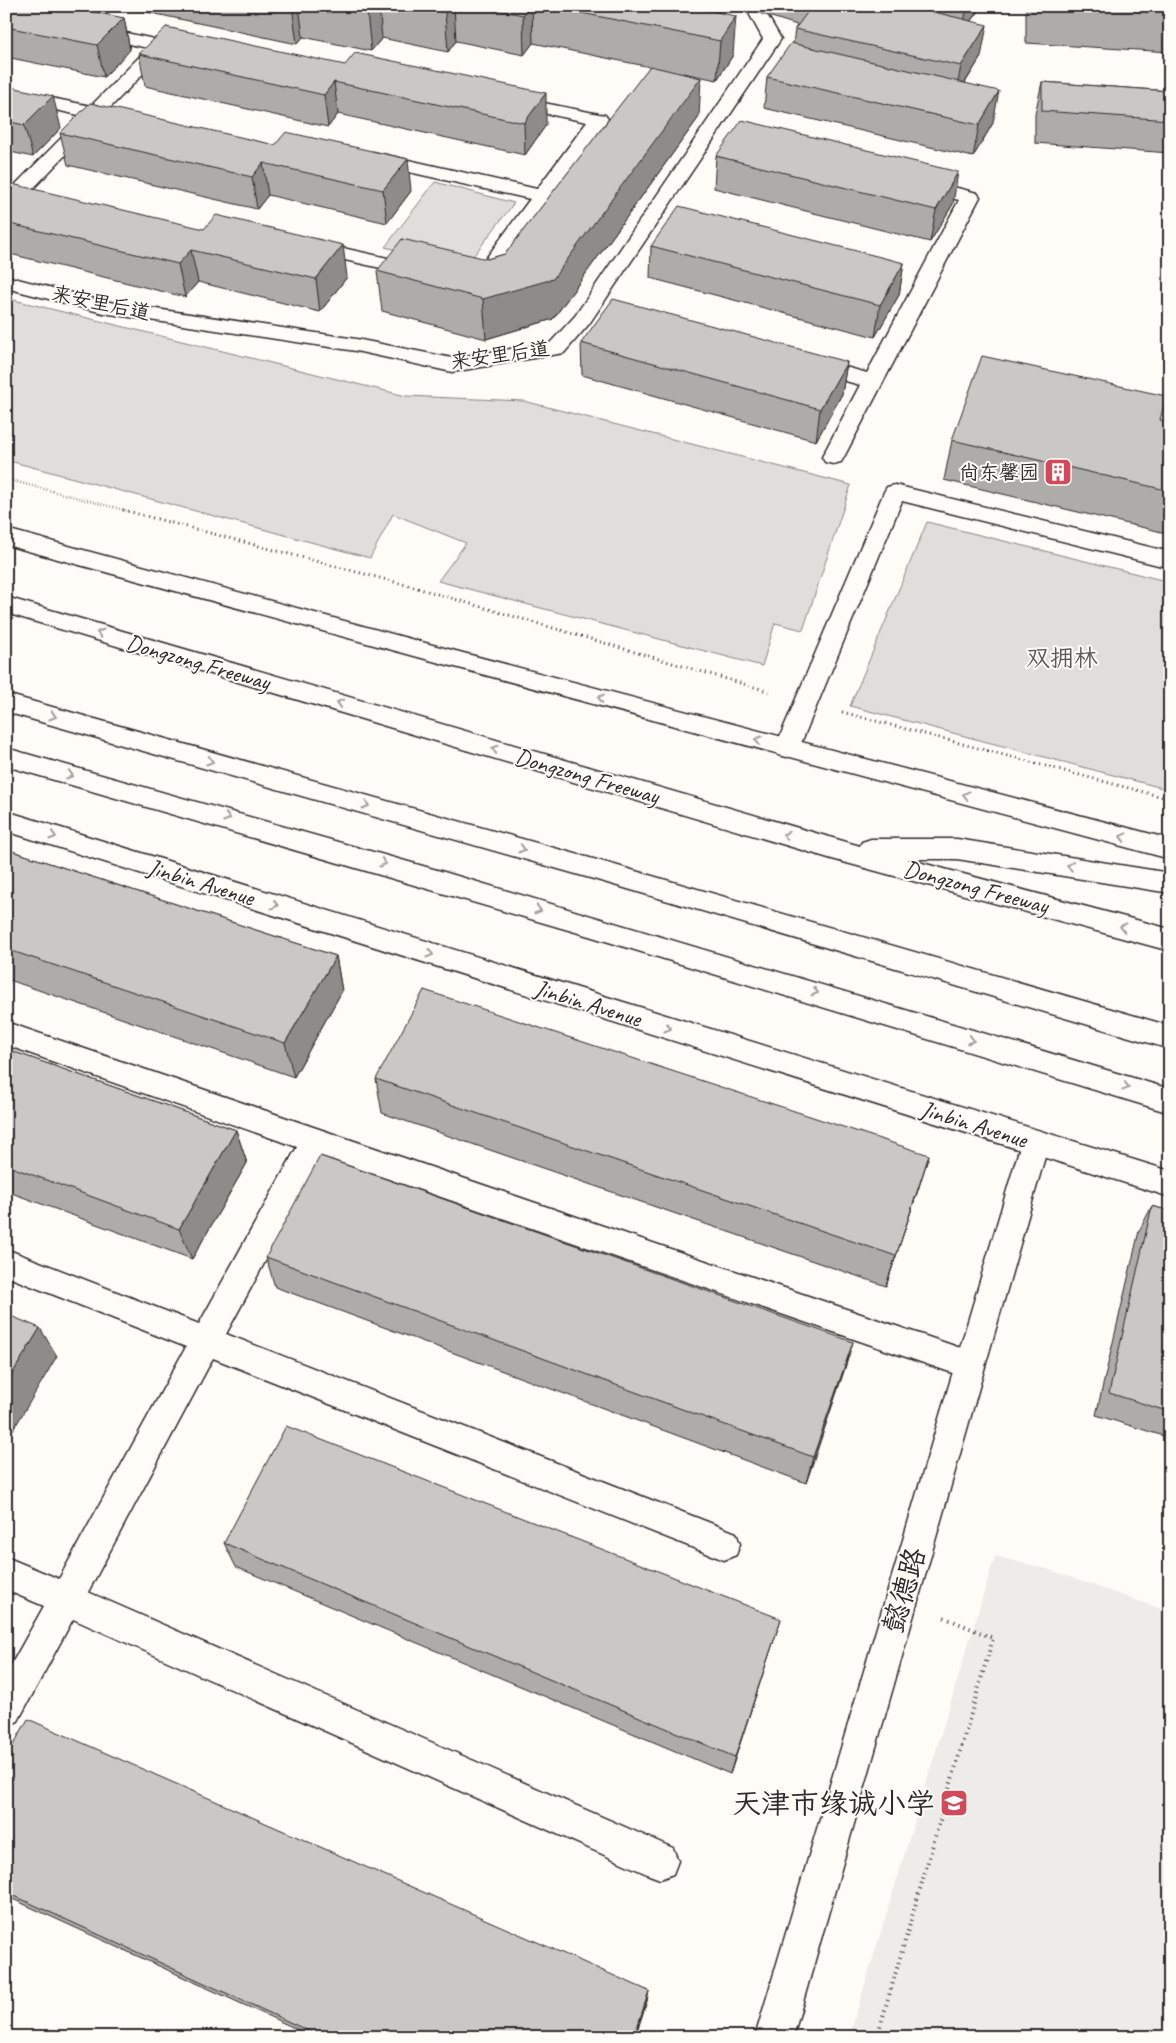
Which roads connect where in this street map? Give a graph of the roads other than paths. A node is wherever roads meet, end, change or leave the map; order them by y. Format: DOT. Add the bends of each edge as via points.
graph roads {
  1 [pos="104,6"];
  2 [pos="753,6"];
  3 [pos="63,26"];
  4 [pos="82,29"];
  5 [pos="160,46"];
  6 [pos="206,55"];
  7 [pos="6,94"];
  8 [pos="493,98"];
  9 [pos="95,113"];
  10 [pos="142,123"];
  11 [pos="708,132"];
  12 [pos="728,137"];
  13 [pos="359,155"];
  14 [pos="902,180"];
  15 [pos="12,193"];
  16 [pos="542,196"];
  17 [pos="36,198"];
  18 [pos="654,213"];
  19 [pos="673,219"];
  20 [pos="290,242"];
  21 [pos="440,275"];
  22 [pos="459,279"];
  23 [pos="904,281"];
  24 [pos="6,282"];
  25 [pos="923,286"];
  26 [pos="789,358"];
  27 [pos="873,382"];
  28 [pos="833,458"];
  29 [pos="6,537"];
  30 [pos="1170,560"];
  31 [pos="6,605"];
  32 [pos="6,703"];
  33 [pos="787,748"];
  34 [pos="6,757"];
  35 [pos="6,821"];
  36 [pos="832,848"];
  37 [pos="1170,849"];
  38 [pos="1170,883"];
  39 [pos="1170,940"];
  40 [pos="6,1033"];
  41 [pos="1170,1038"];
  42 [pos="1170,1101"];
  43 [pos="315,1141"];
  44 [pos="1035,1143"];
  45 [pos="1170,1184"];
  46 [pos="6,1262"];
  47 [pos="206,1340"];
  48 [pos="970,1365"];
  49 [pos="724,1544"];
  50 [pos="6,1574"];
  51 [pos="65,1599"];
  52 [pos="6,1708"];
  53 [pos="660,1861"];
  54 [pos="774,2037"];
  1 -- 4 [label="main road"];
  2 -- 11 [label="main road, 来安里后道" via="772,39"];
  3 -- 4 [label="main road"];
  4 -- 5 [label="main road"];
  5 -- 6 [label="main road"];
  5 -- 9 [label="main road"];
  7 -- 9 [label="main road"];
  8 -- 16 [label="main road" via="598,119"];
  9 -- 10 [label="main road"];
  9 -- 15 [label="main road"];
  11 -- 12 [label="main road"];
  11 -- 18 [label="main road, 来安里后道"];
  13 -- 16 [label="main road"];
  14 -- 25 [label="main road" via="970,197"];
  15 -- 17 [label="main road"];
  16 -- 22 [label="main road" via="478,283"];
  18 -- 19 [label="main road"];
  18 -- 24 [label="main road, 来安里后道" via="602,306 582,320 557,348 452,365 356,345 103,307"];
  20 -- 21 [label="main road"];
  23 -- 25 [label="main road"];
  25 -- 27 [label="main road"];
  26 -- 27 [label="main road"];
  27 -- 28 [label="main road"];
  33 -- 29 [label="main road, one-way"];
  30 -- 33 [label="main road" via="895,492"];
  36 -- 31 [label="main road, Dongzong Freeway, one-way"];
  32 -- 41 [label="main road, one-way" via="594,869"];
  37 -- 33 [label="main road, one-way"];
  34 -- 42 [label="main road, one-way" via="294,837"];
  35 -- 44 [label="main road, Jinbin Avenue, one-way"];
  38 -- 36 [label="main road, one-way" via="957,849"];
  39 -- 36 [label="main road, Dongzong Freeway, one-way"];
  40 -- 43 [label="main road"];
  43 -- 47 [label="main road"];
  43 -- 48 [label="main road"];
  44 -- 45 [label="main road, Jinbin Avenue"];
  44 -- 48 [label="main road, 懿德路"];
  46 -- 47 [label="main road"];
  47 -- 49 [label="main road"];
  47 -- 51 [label="main road"];
  48 -- 54 [label="main road, 懿德路"];
  50 -- 51 [label="main road"];
  51 -- 52 [label="main road"];
  51 -- 53 [label="main road"];
}
